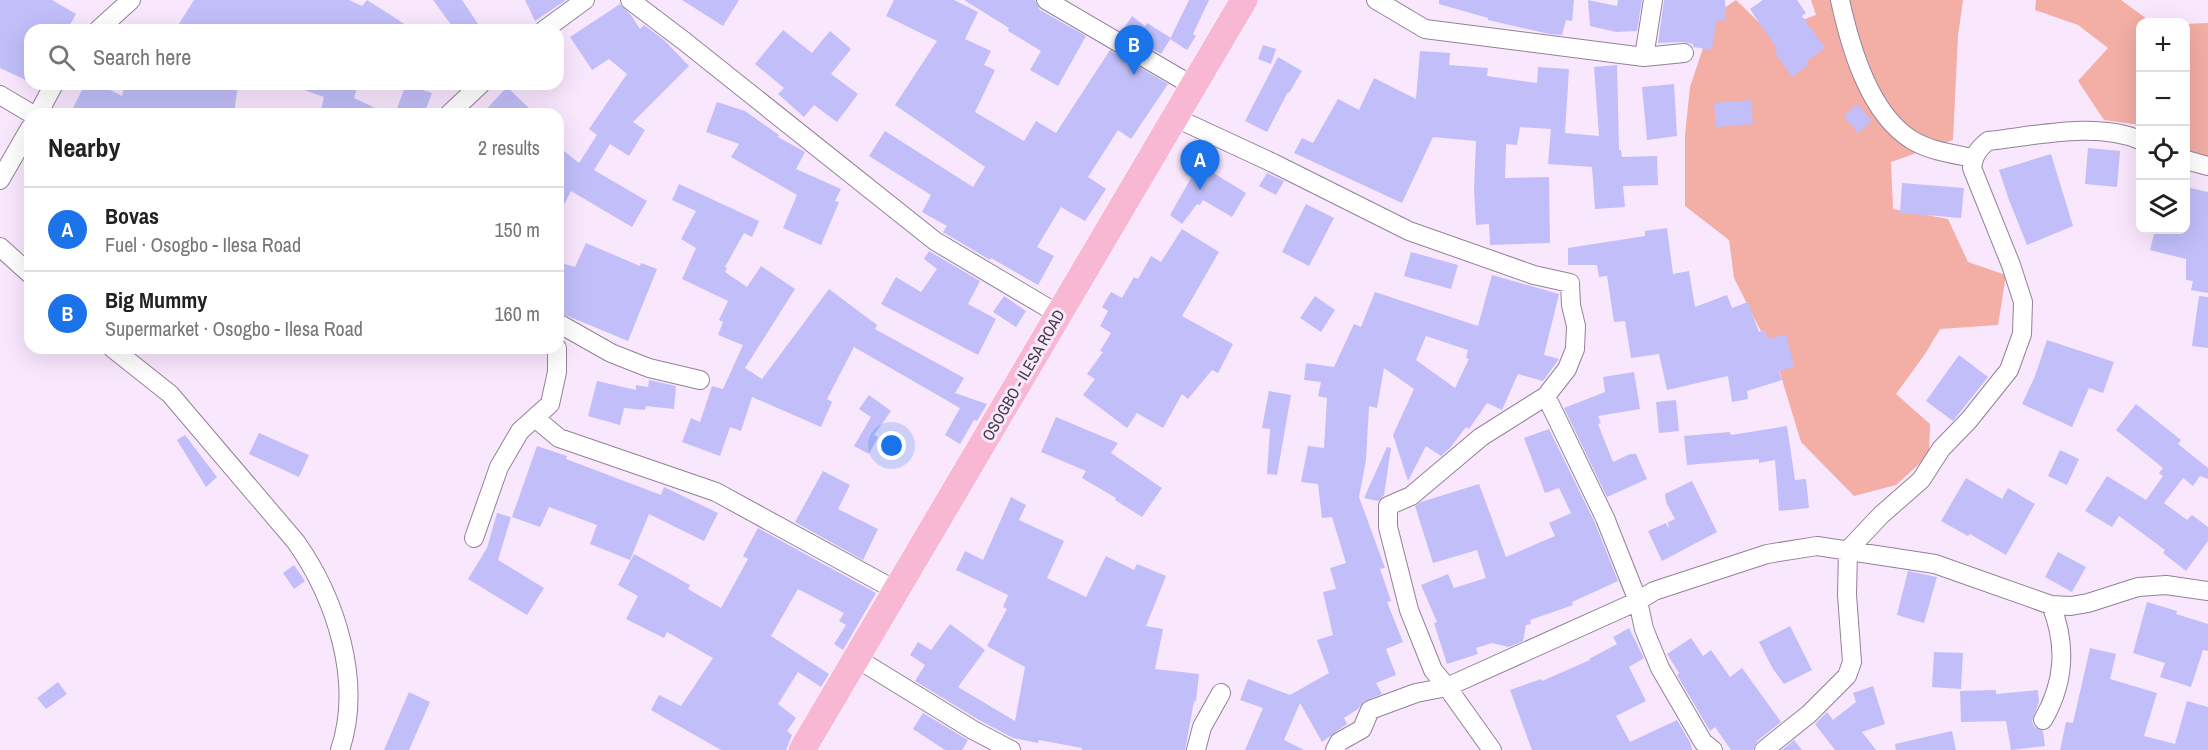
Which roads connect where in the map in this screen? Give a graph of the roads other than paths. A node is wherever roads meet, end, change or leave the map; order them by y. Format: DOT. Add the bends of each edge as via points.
graph roads {
  1 [pos="131,0"];
  2 [pos="585,0"];
  3 [pos="630,0"];
  4 [pos="1046,0"];
  5 [pos="1244,0"];
  6 [pos="1376,0"];
  7 [pos="1653,0"];
  8 [pos="1840,0"];
  9 [pos="105,24"];
  10 [pos="552,24"];
  11 [pos="1684,53"];
  12 [pos="1644,57"];
  13 [pos="1193,86"];
  14 [pos="51,90"];
  15 [pos="475,90"];
  16 [pos="0,95"];
  17 [pos="41,108"];
  18 [pos="455,108"];
  19 [pos="24,109"];
  20 [pos="1176,118"];
  21 [pos="24,138"];
  22 [pos="2136,138"];
  23 [pos="1973,158"];
  24 [pos="2190,161"];
  25 [pos="2208,166"];
  26 [pos="0,180"];
  27 [pos="0,247"];
  28 [pos="24,269"];
  29 [pos="1058,314"];
  30 [pos="564,326"];
  31 [pos="120,354"];
  32 [pos="557,354"];
  33 [pos="700,380"];
  34 [pos="1546,396"];
  35 [pos="535,418"];
  36 [pos="474,538"];
  37 [pos="1848,550"];
  38 [pos="897,591"];
  39 [pos="2208,591"];
  40 [pos="1638,601"];
  41 [pos="2051,605"];
  42 [pos="856,658"];
  43 [pos="1433,670"];
  44 [pos="1447,687"];
  45 [pos="1221,693"];
  46 [pos="1416,693"];
  47 [pos="2043,720"];
  48 [pos="340,750"];
  49 [pos="802,750"];
  50 [pos="1011,750"];
  51 [pos="1196,750"];
  52 [pos="1335,750"];
  53 [pos="1492,750"];
  54 [pos="1713,750"];
  55 [pos="1764,750"];
  1 -- 9 [label="street"];
  2 -- 10 [label="street"];
  3 -- 29 [label="street" via="935,241"];
  4 -- 13 [label="street"];
  5 -- 13 [label="main road, OSOGBO - ILESA ROAD"];
  6 -- 12 [label="street" via="1425,29"];
  7 -- 12 [label="street"];
  8 -- 23 [label="street" via="1868,90 1887,119 1912,140"];
  11 -- 12 [label="street"];
  13 -- 20 [label="main road, OSOGBO - ILESA ROAD"];
  14 -- 17 [label="street"];
  15 -- 18 [label="street"];
  16 -- 19 [label="street"];
  20 -- 29 [label="main road, OSOGBO - ILESA ROAD"];
  20 -- 34 [label="street" via="1409,231 1534,275 1570,283 1575,350 1567,369"];
  21 -- 26 [label="street"];
  22 -- 23 [label="street" via="2094,131 2046,134 1988,141"];
  23 -- 37 [label="street" via="1972,168 2023,302 2022,334 2009,370 1941,449 1921,480"];
  24 -- 25 [label="street"];
  27 -- 28 [label="street"];
  29 -- 38 [label="main road, OSOGBO - ILESA ROAD"];
  30 -- 33 [label="street" via="611,353 649,368"];
  31 -- 48 [label="street" via="170,394 313,565 340,632 346,668 349,710"];
  32 -- 35 [label="street" via="550,404"];
  34 -- 40 [label="street" via="1605,518"];
  34 -- 43 [label="street" via="1481,437 1411,496 1388,506 1388,527 1409,610"];
  35 -- 36 [label="street" via="520,431 499,467"];
  35 -- 38 [label="street" via="559,438 716,492"];
  37 -- 40 [label="street" via="1817,546 1767,554 1654,591"];
  37 -- 41 [label="street" via="1935,564"];
  37 -- 55 [label="street" via="1851,669 1809,714"];
  38 -- 42 [label="main road, OSOGBO - ILESA ROAD"];
  39 -- 41 [label="street" via="2166,585 2138,587 2088,603"];
  40 -- 44 [label="street"];
  40 -- 54 [label="street" via="1644,629 1660,668 1703,742"];
  41 -- 47 [label="street" via="2059,625 2060,681"];
  42 -- 49 [label="main road, OSOGBO - ILESA ROAD"];
  42 -- 50 [label="street"];
  43 -- 44 [label="street"];
  43 -- 46 [label="street" via="1422,679"];
  44 -- 46 [label="street"];
  44 -- 53 [label="street"];
  45 -- 51 [label="street" via="1202,727"];
  46 -- 52 [label="street" via="1370,710 1362,729 1339,742"];
}
